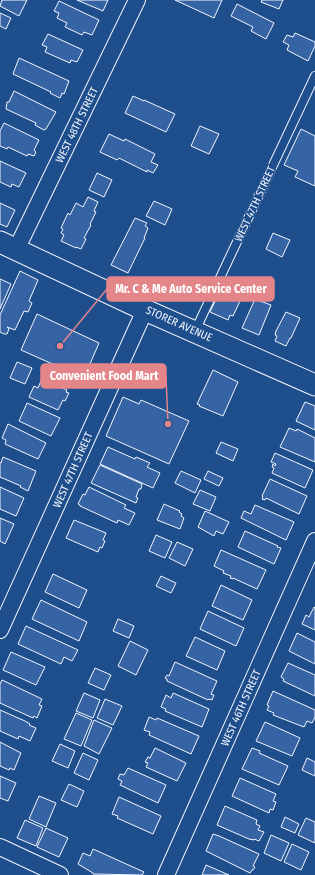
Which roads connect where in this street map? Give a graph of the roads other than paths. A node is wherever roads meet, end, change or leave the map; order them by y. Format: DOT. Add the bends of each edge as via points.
graph roads {
  1 [pos="137,0"];
  2 [pos="315,76"];
  3 [pos="8,246"];
  4 [pos="145,310"];
  5 [pos="195,331"];
  6 [pos="315,385"];
  7 [pos="315,541"];
  8 [pos="0,630"];
  9 [pos="0,847"];
  10 [pos="60,875"];
  11 [pos="166,875"];
  1 -- 3 [label="street, WEST 48TH STREET"];
  2 -- 5 [label="lane, WEST 47TH STREET"];
  3 -- 4 [label="street, STORER AVENUE"];
  4 -- 5 [label="street, STORER AVENUE"];
  4 -- 8 [label="street, WEST 47TH STREET"];
  5 -- 6 [label="street, STORER AVENUE"];
  7 -- 11 [label="street, WEST 46TH STREET"];
  9 -- 10 [label="street"];
}
